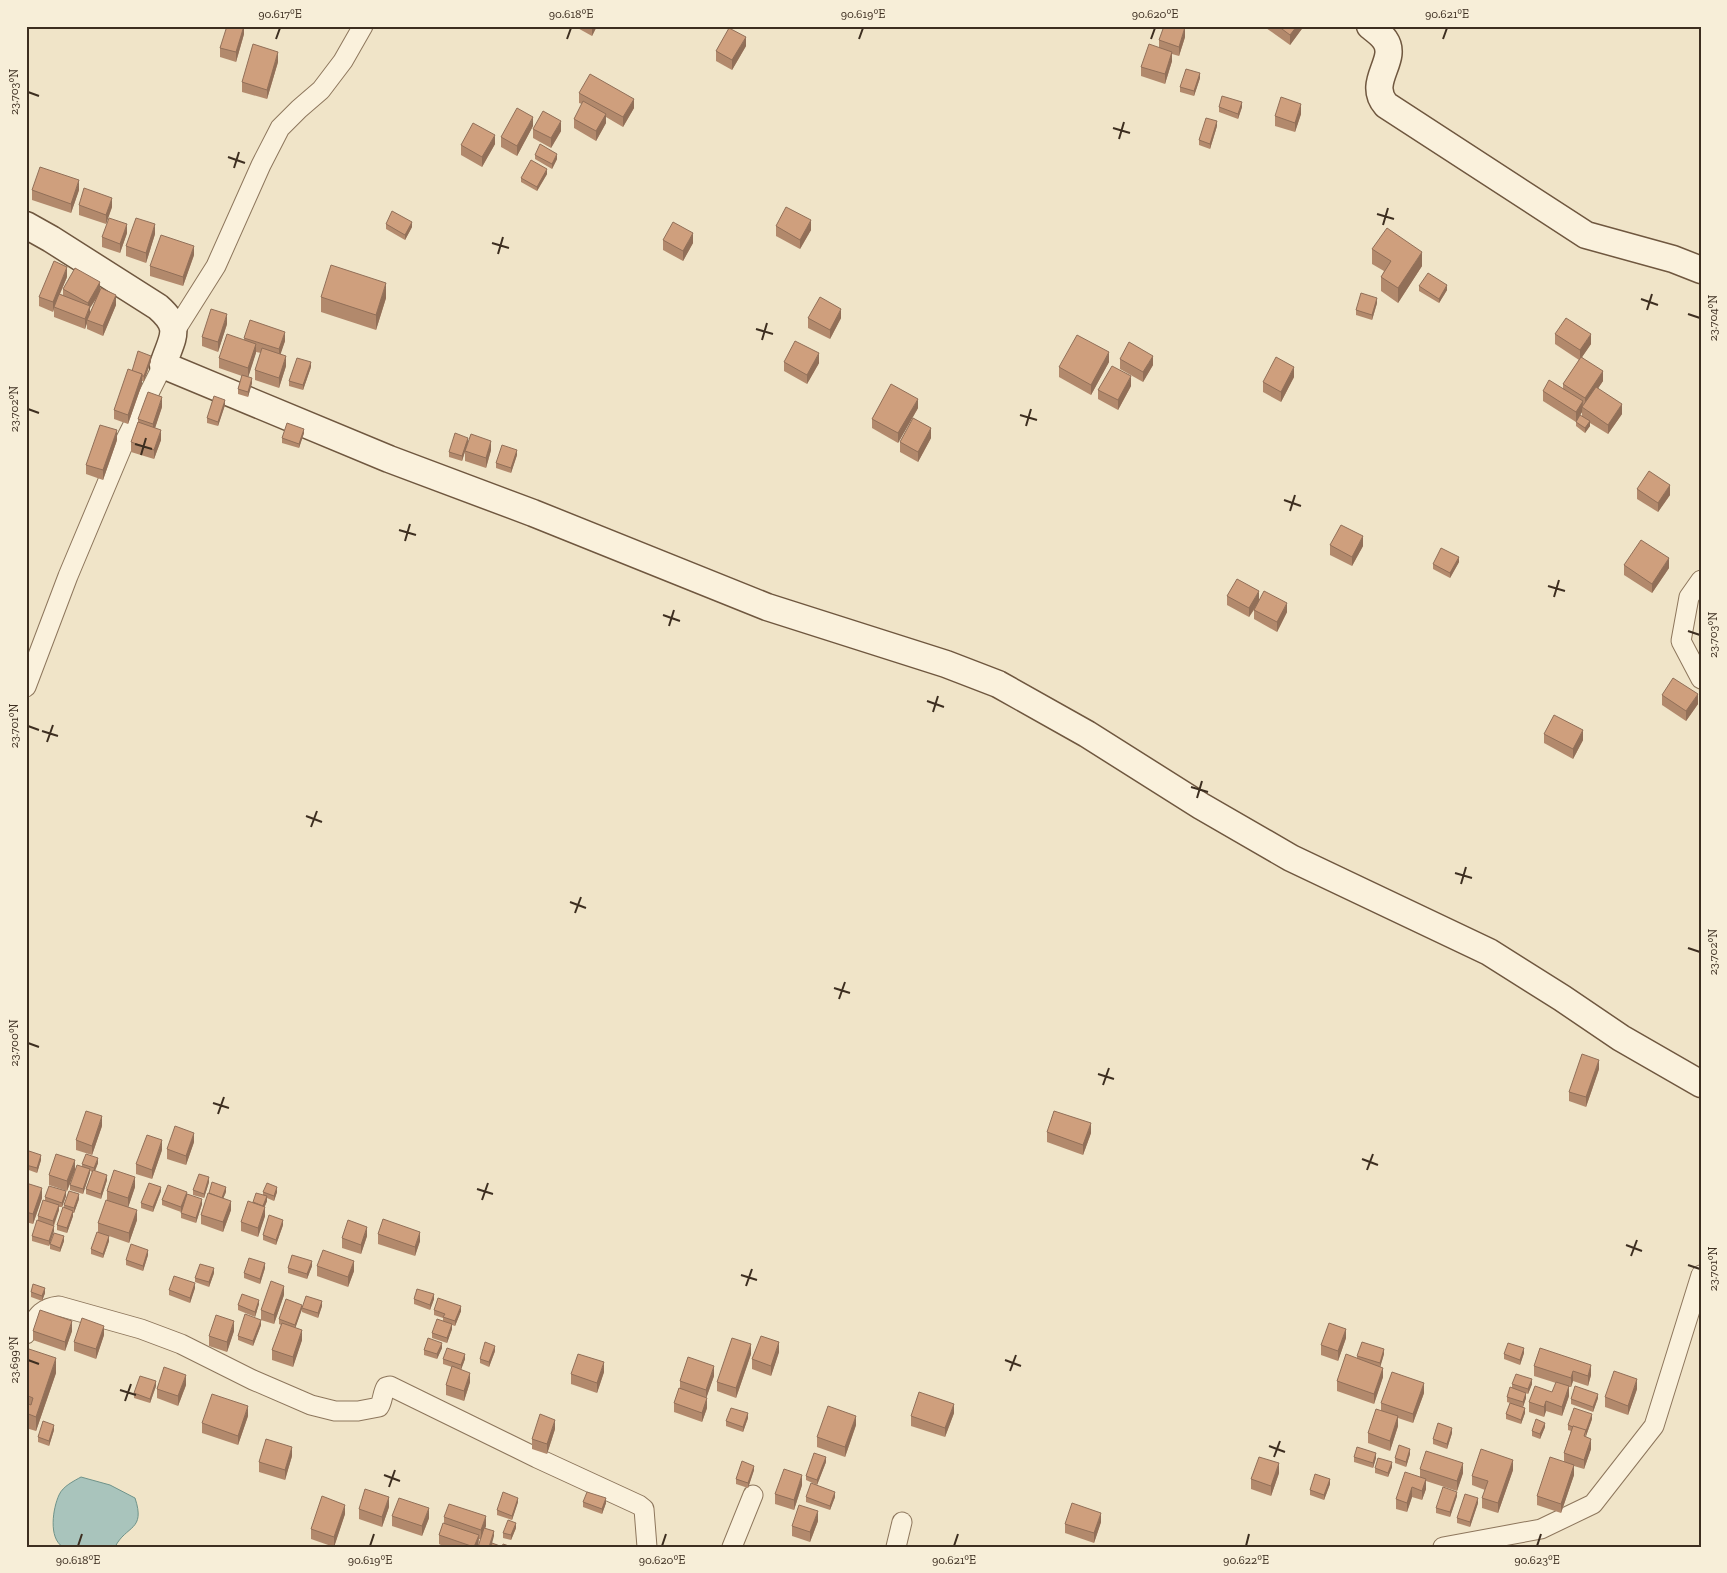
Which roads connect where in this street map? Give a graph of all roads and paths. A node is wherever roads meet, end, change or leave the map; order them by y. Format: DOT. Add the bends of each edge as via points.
graph roads {
  1 [pos="364,26"];
  2 [pos="1370,26"];
  3 [pos="26,225"];
  4 [pos="1701,270"];
  5 [pos="175,331"];
  6 [pos="163,365"];
  7 [pos="1701,580"];
  8 [pos="1701,679"];
  9 [pos="26,687"];
  10 [pos="1701,1084"];
  11 [pos="1701,1275"];
  12 [pos="26,1334"];
  13 [pos="753,1495"];
  14 [pos="902,1522"];
  15 [pos="647,1547"];
  16 [pos="732,1547"];
  17 [pos="896,1547"];
  18 [pos="1443,1547"];
  1 -- 5 [label="street" via="321,90 280,128 216,266"];
  2 -- 4 [label="street" via="1386,40 1389,51 1378,90 1386,105 1586,235"];
  3 -- 5 [label="street" via="158,307 168,316"];
  5 -- 6 [label="street"];
  6 -- 9 [label="street" via="123,445"];
  6 -- 10 [label="street" via="389,459 767,607 946,664 998,684 1292,858 1489,952 1621,1038"];
  7 -- 8 [label="street" via="1690,597 1681,641"];
  11 -- 18 [label="street" via="1654,1426 1593,1504 1541,1529"];
  12 -- 15 [label="street" via="40,1313 48,1307 59,1306 181,1344 253,1380 311,1405 335,1411 379,1407 384,1390 390,1386 639,1504 644,1509"];
  13 -- 16 [label="street"];
  14 -- 17 [label="street"];
}
